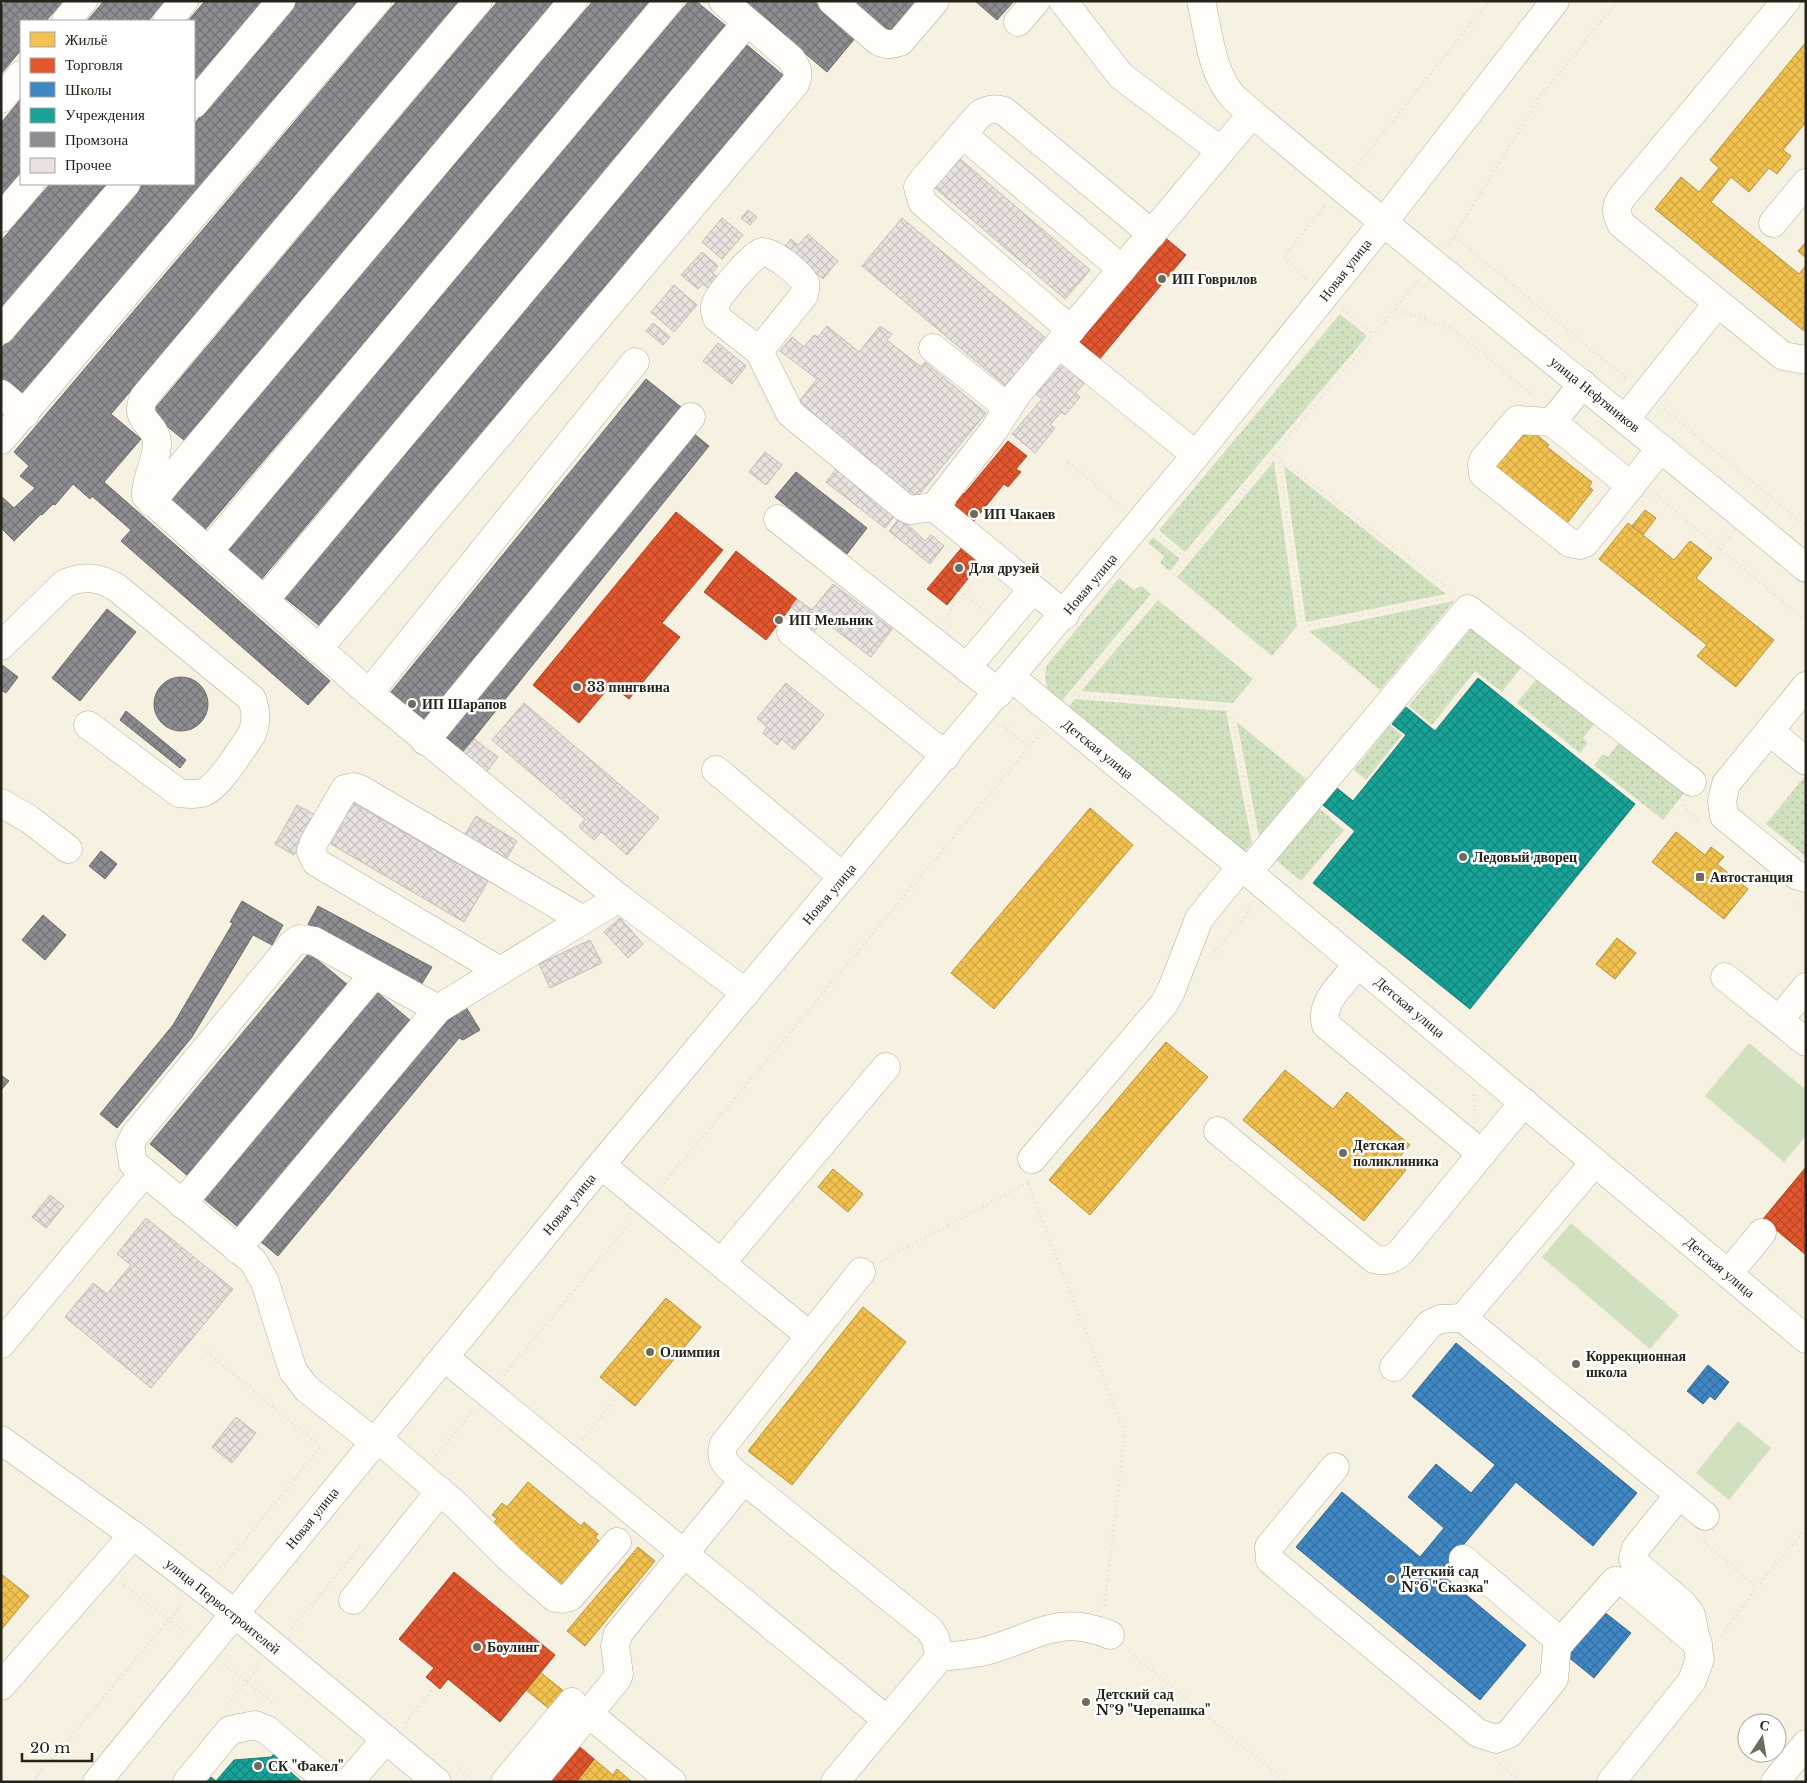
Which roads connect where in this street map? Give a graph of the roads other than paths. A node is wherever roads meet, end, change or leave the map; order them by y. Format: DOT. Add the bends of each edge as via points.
graph roads {
  1 [pos="83,1"];
  2 [pos="184,1"];
  3 [pos="281,1"];
  4 [pos="377,1"];
  5 [pos="478,1"];
  6 [pos="573,1"];
  7 [pos="669,1"];
  8 [pos="724,1"];
  9 [pos="935,1"];
  10 [pos="1036,1"];
  11 [pos="1063,1"];
  12 [pos="1201,1"];
  13 [pos="1555,1"];
  14 [pos="1786,1"];
  15 [pos="836,3"];
  16 [pos="67,20"];
  17 [pos="169,20"];
  18 [pos="747,22"];
  19 [pos="1018,22"];
  20 [pos="20,76"];
  21 [pos="1,99"];
  22 [pos="195,103"];
  23 [pos="1252,114"];
  24 [pos="962,134"];
  25 [pos="1221,152"];
  26 [pos="1806,183"];
  27 [pos="29,185"];
  28 [pos="125,185"];
  29 [pos="1,218"];
  30 [pos="1383,223"];
  31 [pos="1773,223"];
  32 [pos="1152,234"];
  33 [pos="1122,269"];
  34 [pos="1717,304"];
  35 [pos="1,330"];
  36 [pos="1065,337"];
  37 [pos="933,348"];
  38 [pos="759,351"];
  39 [pos="1806,360"];
  40 [pos="635,362"];
  41 [pos="1583,384"];
  42 [pos="1,394"];
  43 [pos="1008,408"];
  44 [pos="25,414"];
  45 [pos="691,418"];
  46 [pos="1626,418"];
  47 [pos="1552,422"];
  48 [pos="1,440"];
  49 [pos="1661,448"];
  50 [pos="1196,455"];
  51 [pos="1631,486"];
  52 [pos="151,502"];
  53 [pos="934,507"];
  54 [pos="778,519"];
  55 [pos="208,552"];
  56 [pos="1801,555"];
  57 [pos="1033,589"];
  58 [pos="264,601"];
  59 [pos="1064,615"];
  60 [pos="792,632"];
  61 [pos="1,646"];
  62 [pos="318,649"];
  63 [pos="967,667"];
  64 [pos="1005,685"];
  65 [pos="1806,686"];
  66 [pos="369,693"];
  67 [pos="88,725"];
  68 [pos="1769,731"];
  69 [pos="425,741"];
  70 [pos="946,756"];
  71 [pos="1806,760"];
  72 [pos="716,770"];
  73 [pos="1692,782"];
  74 [pos="1,803"];
  75 [pos="68,849"];
  76 [pos="1245,869"];
  77 [pos="843,877"];
  78 [pos="1806,878"];
  79 [pos="619,898"];
  80 [pos="583,920"];
  81 [pos="1358,964"];
  82 [pos="500,971"];
  83 [pos="374,974"];
  84 [pos="1724,976"];
  85 [pos="1806,987"];
  86 [pos="746,993"];
  87 [pos="438,1009"];
  88 [pos="1779,1020"];
  89 [pos="1806,1042"];
  90 [pos="886,1067"];
  91 [pos="1524,1102"];
  92 [pos="1218,1131"];
  93 [pos="1482,1154"];
  94 [pos="1595,1162"];
  95 [pos="601,1165"];
  96 [pos="1030,1172"];
  97 [pos="144,1173"];
  98 [pos="182,1204"];
  99 [pos="1762,1233"];
  100 [pos="237,1249"];
  101 [pos="721,1263"];
  102 [pos="861,1272"];
  103 [pos="1728,1274"];
  104 [pos="1464,1318"];
  105 [pos="810,1336"];
  106 [pos="1806,1339"];
  107 [pos="1,1344"];
  108 [pos="444,1358"];
  109 [pos="1394,1367"];
  110 [pos="1,1440"];
  111 [pos="376,1440"];
  112 [pos="1334,1467"];
  113 [pos="744,1480"];
  114 [pos="440,1491"];
  115 [pos="1679,1495"];
  116 [pos="1705,1516"];
  117 [pos="133,1535"];
  118 [pos="617,1542"];
  119 [pos="682,1555"];
  120 [pos="1463,1558"];
  121 [pos="353,1600"];
  122 [pos="234,1613"];
  123 [pos="1105,1633"];
  124 [pos="1561,1642"];
  125 [pos="1698,1656"];
  126 [pos="940,1657"];
  127 [pos="1,1686"];
  128 [pos="581,1708"];
  129 [pos="887,1720"];
  130 [pos="395,1731"];
  131 [pos="1806,1744"];
  132 [pos="107,1778"];
  133 [pos="187,1782"];
  134 [pos="329,1782"];
  135 [pos="349,1782"];
  136 [pos="437,1782"];
  137 [pos="505,1782"];
  138 [pos="532,1782"];
  139 [pos="672,1782"];
  140 [pos="835,1782"];
  141 [pos="1611,1782"];
  142 [pos="1775,1782"];
  1 -- 16 [label="street"];
  2 -- 17 [label="street"];
  3 -- 22 [label="street"];
  4 -- 44 [label="street"];
  5 -- 52 [label="street" via="144,397 140,406 141,417 157,441 146,487 146,496"];
  6 -- 52 [label="street"];
  7 -- 55 [label="street"];
  8 -- 18 [label="street"];
  9 -- 15 [label="street" via="900,42 893,44 878,41"];
  10 -- 19 [label="street"];
  11 -- 25 [label="street" via="1121,76"];
  12 -- 23 [label="street, улица Нефтяников" via="1218,74 1224,87"];
  13 -- 30 [label="street, Новая улица"];
  14 -- 34 [label="street" via="1617,205 1616,214 1621,224"];
  18 -- 58 [label="street"];
  18 -- 62 [label="street" via="791,59 798,69 795,84"];
  20 -- 21 [label="street"];
  23 -- 25 [label="street"];
  23 -- 30 [label="street, улица Нефтяников"];
  24 -- 32 [label="street" via="988,109 1004,111"];
  24 -- 33 [label="street"];
  24 -- 36 [label="street" via="918,187 922,202"];
  25 -- 32 [label="street"];
  26 -- 31 [label="street"];
  27 -- 29 [label="street"];
  28 -- 35 [label="street"];
  30 -- 41 [label="street, улица Нефтяников"];
  30 -- 50 [label="street, Новая улица"];
  32 -- 33 [label="street"];
  33 -- 36 [label="street"];
  34 -- 39 [label="street" via="1783,356"];
  34 -- 46 [label="street"];
  36 -- 43 [label="street"];
  36 -- 50 [label="street"];
  37 -- 43 [label="street"];
  38 -- 53 [label="street" via="790,413 904,508"];
  40 -- 66 [label="street"];
  41 -- 46 [label="street, улица Нефтяников"];
  41 -- 47 [label="street"];
  42 -- 44 [label="street"];
  43 -- 53 [label="street"];
  44 -- 48 [label="street"];
  45 -- 69 [label="street"];
  46 -- 49 [label="street, улица Нефтяников"];
  47 -- 51 [label="street"];
  47 -- 51 [label="street" via="1523,419 1512,424 1484,459 1483,474 1575,545 1586,543"];
  49 -- 51 [label="street"];
  49 -- 56 [label="street, улица Нефтяников"];
  50 -- 59 [label="street, Новая улица"];
  52 -- 55 [label="street"];
  53 -- 57 [label="street"];
  54 -- 63 [label="street, Детская улица"];
  55 -- 58 [label="street"];
  57 -- 59 [label="street"];
  57 -- 63 [label="street"];
  58 -- 62 [label="street"];
  59 -- 64 [label="street, Новая улица"];
  60 -- 70 [label="street"];
  61 -- 67 [label="street" via="64,584 88,577 103,580 116,587 252,699 256,711 252,734 213,787 191,794 179,793"];
  62 -- 66 [label="street"];
  63 -- 64 [label="street, Детская улица"];
  64 -- 70 [label="street, Новая улица"];
  64 -- 76 [label="street, Детская улица"];
  65 -- 68 [label="street"];
  66 -- 69 [label="street"];
  68 -- 71 [label="street"];
  68 -- 78 [label="street" via="1726,784 1722,801 1724,816 1796,875"];
  69 -- 79 [label="street"];
  70 -- 77 [label="street, Новая улица"];
  72 -- 77 [label="street"];
  73 -- 76 [label="street" via="1468,609"];
  74 -- 75 [label="street" via="29,818"];
  76 -- 81 [label="street, Детская улица"];
  76 -- 96 [label="street" via="1199,919 1164,1004"];
  77 -- 86 [label="street, Новая улица"];
  79 -- 80 [label="street"];
  79 -- 86 [label="street"];
  80 -- 82 [label="street"];
  80 -- 82 [label="street" via="360,789 345,789 314,842 311,851 316,862"];
  81 -- 91 [label="street, Детская улица"];
  81 -- 93 [label="street" via="1329,1001 1324,1017 1326,1025"];
  82 -- 87 [label="street"];
  83 -- 87 [label="street"];
  83 -- 97 [label="street" via="314,941 298,939 292,944 135,1135 130,1155 133,1163"];
  83 -- 98 [label="street"];
  84 -- 88 [label="street"];
  85 -- 88 [label="street"];
  86 -- 95 [label="street, Новая улица"];
  87 -- 100 [label="street"];
  88 -- 89 [label="street"];
  90 -- 101 [label="street"];
  91 -- 93 [label="street"];
  91 -- 94 [label="street, Детская улица"];
  92 -- 93 [label="street" via="1374,1259 1382,1261 1393,1259 1401,1252"];
  94 -- 103 [label="street, Детская улица"];
  94 -- 104 [label="street"];
  95 -- 101 [label="street"];
  95 -- 108 [label="street, Новая улица"];
  97 -- 98 [label="street"];
  97 -- 107 [label="street"];
  98 -- 100 [label="street"];
  99 -- 103 [label="street"];
  100 -- 111 [label="street" via="253,1261 265,1282 292,1371 307,1389"];
  101 -- 105 [label="street"];
  102 -- 105 [label="street"];
  103 -- 106 [label="street, Детская улица"];
  104 -- 109 [label="street" via="1440,1319 1430,1324"];
  104 -- 115 [label="street"];
  105 -- 113 [label="street" via="724,1444 722,1459"];
  108 -- 111 [label="street, Новая улица"];
  108 -- 119 [label="street"];
  110 -- 117 [label="street, улица Первостроителей"];
  111 -- 114 [label="street"];
  111 -- 122 [label="street, Новая улица"];
  112 -- 124 [label="street" via="1269,1547 1270,1560 1478,1733 1496,1738 1509,1734 1554,1679 1556,1651"];
  113 -- 119 [label="street"];
  113 -- 126 [label="street" via="930,1630"];
  114 -- 118 [label="street" via="555,1598 570,1597"];
  114 -- 121 [label="street"];
  115 -- 116 [label="street"];
  115 -- 125 [label="street" via="1636,1548 1633,1559 1688,1609"];
  117 -- 122 [label="street, улица Первостроителей"];
  117 -- 127 [label="street"];
  119 -- 128 [label="street" via="618,1634 615,1646 617,1680"];
  119 -- 129 [label="street"];
  120 -- 124 [label="street"];
  122 -- 130 [label="street, улица Первостроителей"];
  122 -- 132 [label="street, Новая улица"];
  123 -- 126 [label="street" via="1079,1626 1051,1627 988,1650"];
  124 -- 125 [label="street" via="1612,1582 1620,1580"];
  125 -- 141 [label="street" via="1692,1681"];
  126 -- 129 [label="street"];
  128 -- 137 [label="street"];
  128 -- 138 [label="street"];
  128 -- 139 [label="street"];
  129 -- 140 [label="street"];
  130 -- 135 [label="street"];
  130 -- 136 [label="street, улица Первостроителей"];
  131 -- 142 [label="street"];
  133 -- 134 [label="street" via="230,1730 255,1726 267,1730"];
}
